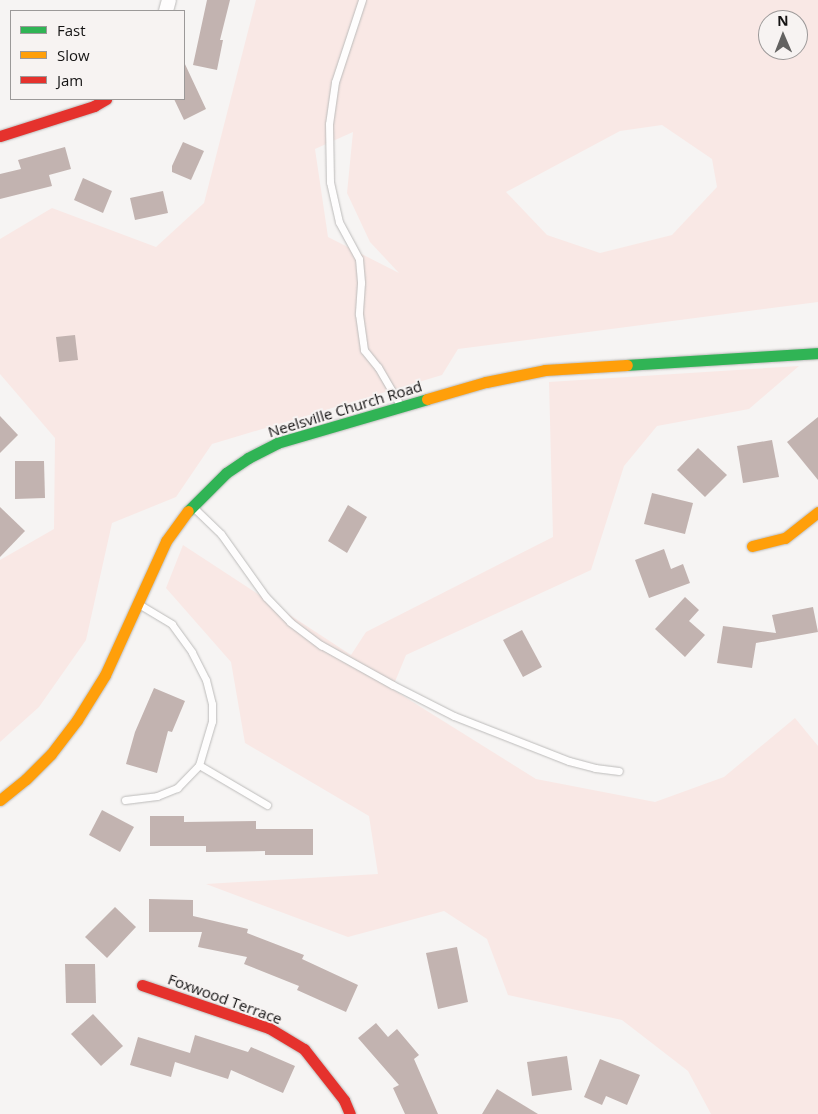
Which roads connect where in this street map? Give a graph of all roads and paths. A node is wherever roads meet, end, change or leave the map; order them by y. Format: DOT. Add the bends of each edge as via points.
graph roads {
  1 [pos="362,0"];
  2 [pos="104,100"];
  3 [pos="0,136"];
  4 [pos="818,353"];
  5 [pos="401,407"];
  6 [pos="192,506"];
  7 [pos="818,512"];
  8 [pos="752,546"];
  9 [pos="139,604"];
  10 [pos="200,766"];
  11 [pos="618,771"];
  12 [pos="0,800"];
  13 [pos="125,800"];
  14 [pos="266,805"];
  15 [pos="142,985"];
  16 [pos="350,1114"];
  1 -- 5 [label="lane" via="335,82 329,124 330,182 339,222 359,259 364,350"];
  2 -- 3 [label="street"];
  4 -- 5 [label="street, Neelsville Church Road" via="545,370 486,382"];
  5 -- 6 [label="street, Neelsville Church Road" via="277,443 226,473"];
  6 -- 9 [label="street, Neelsville Church Road" via="166,541"];
  6 -- 11 [label="lane" via="221,534 266,597 290,622 321,645 454,716 569,761"];
  7 -- 8 [label="street" via="785,538"];
  9 -- 10 [label="lane" via="172,624 192,652 206,680 212,704 212,722"];
  9 -- 12 [label="street, Neelsville Church Road" via="105,675 76,720 51,754"];
  10 -- 13 [label="lane" via="178,788 157,796"];
  10 -- 14 [label="lane"];
  15 -- 16 [label="street, Foxwood Terrace" via="269,1028 304,1049 344,1100"];
}
